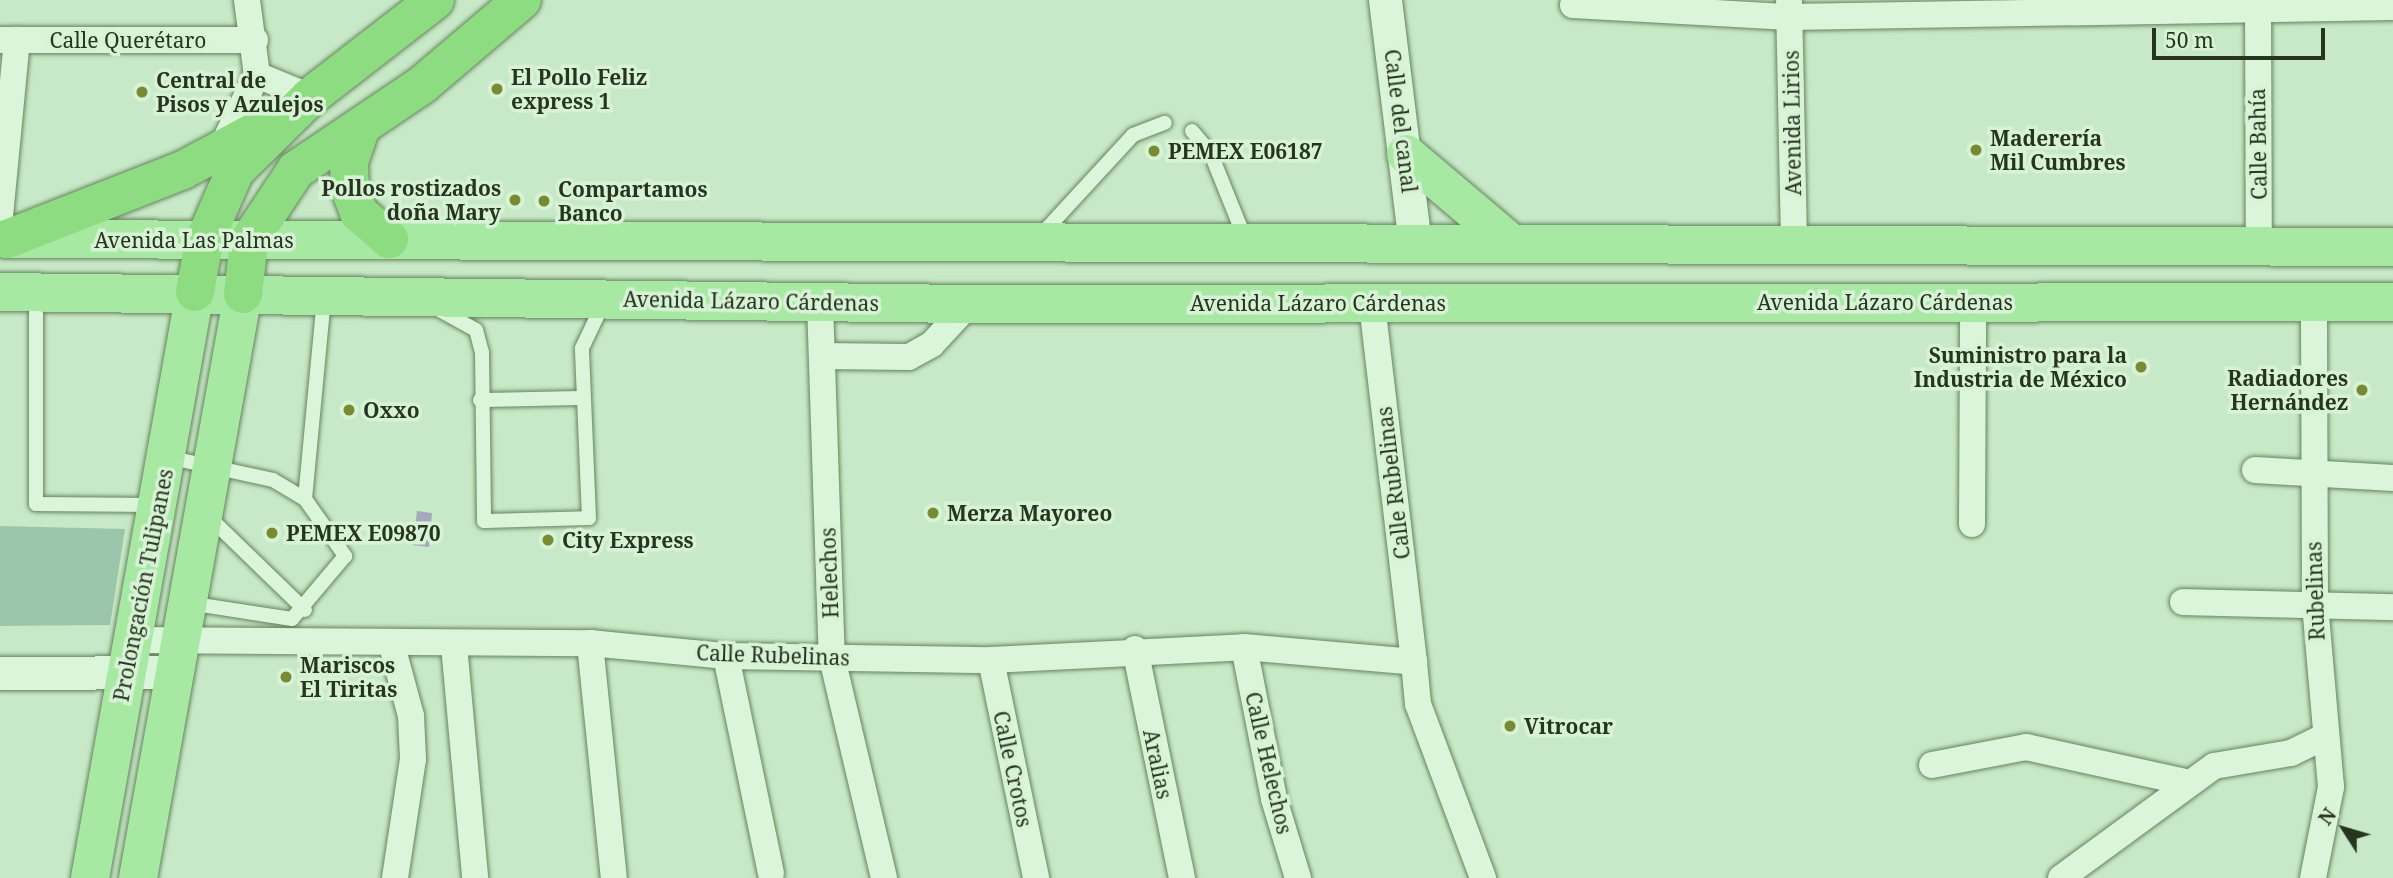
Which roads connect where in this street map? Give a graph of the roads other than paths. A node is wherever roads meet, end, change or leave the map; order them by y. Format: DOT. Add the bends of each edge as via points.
graph roads {
  1 [pos="247,0"];
  2 [pos="435,0"];
  3 [pos="522,0"];
  4 [pos="1385,0"];
  5 [pos="2258,4"];
  6 [pos="1573,5"];
  7 [pos="2393,7"];
  8 [pos="1789,8"];
  9 [pos="8,40"];
  10 [pos="255,40"];
  11 [pos="388,40"];
  12 [pos="257,75"];
  13 [pos="422,85"];
  14 [pos="310,97"];
  15 [pos="1165,124"];
  16 [pos="360,127"];
  17 [pos="1192,131"];
  18 [pos="219,154"];
  19 [pos="1406,154"];
  20 [pos="3,232"];
  21 [pos="389,239"];
  22 [pos="249,241"];
  23 [pos="1036,241"];
  24 [pos="204,242"];
  25 [pos="1247,242"];
  26 [pos="1415,243"];
  27 [pos="1511,243"];
  28 [pos="1794,245"];
  29 [pos="2259,246"];
  30 [pos="2393,247"];
  31 [pos="18,292"];
  32 [pos="195,292"];
  33 [pos="243,294"];
  34 [pos="324,296"];
  35 [pos="415,297"];
  36 [pos="607,298"];
  37 [pos="1973,302"];
  38 [pos="2314,302"];
  39 [pos="2393,302"];
  40 [pos="820,303"];
  41 [pos="969,304"];
  42 [pos="1372,304"];
  43 [pos="822,356"];
  44 [pos="584,398"];
  45 [pos="480,400"];
  46 [pos="167,457"];
  47 [pos="211,463"];
  48 [pos="2255,470"];
  49 [pos="2312,476"];
  50 [pos="2393,478"];
  51 [pos="305,499"];
  52 [pos="157,505"];
  53 [pos="201,510"];
  54 [pos="1972,524"];
  55 [pos="2183,602"];
  56 [pos="185,603"];
  57 [pos="2315,604"];
  58 [pos="2393,607"];
  59 [pos="305,610"];
  60 [pos="590,643"];
  61 [pos="454,645"];
  62 [pos="392,646"];
  63 [pos="1244,647"];
  64 [pos="1135,649"];
  65 [pos="129,656"];
  66 [pos="726,656"];
  67 [pos="176,657"];
  68 [pos="832,658"];
  69 [pos="991,660"];
  70 [pos="1414,662"];
  71 [pos="0,673"];
  72 [pos="2324,737"];
  73 [pos="1932,765"];
  74 [pos="2185,782"];
  75 [pos="771,873"];
  76 [pos="90,878"];
  77 [pos="138,878"];
  78 [pos="396,878"];
  79 [pos="475,878"];
  80 [pos="614,878"];
  81 [pos="884,878"];
  82 [pos="1036,878"];
  83 [pos="1182,878"];
  84 [pos="1298,878"];
  85 [pos="1483,878"];
  86 [pos="2062,878"];
  87 [pos="2314,878"];
  1 -- 10 [label="street"];
  2 -- 11 [label="highway"];
  3 -- 13 [label="highway"];
  4 -- 19 [label="street, Calle del canal"];
  5 -- 7 [label="street"];
  5 -- 8 [label="street"];
  5 -- 29 [label="street, Calle Bahía"];
  6 -- 8 [label="street"];
  8 -- 28 [label="street, Avenida Lirios"];
  9 -- 10 [label="street, Calle Querétaro"];
  9 -- 20 [label="street"];
  10 -- 12 [label="street"];
  11 -- 13 [label="highway"];
  11 -- 14 [label="highway"];
  12 -- 14 [label="street"];
  12 -- 18 [label="street"];
  13 -- 16 [label="highway"];
  14 -- 18 [label="highway"];
  14 -- 24 [label="highway" via="235,171"];
  15 -- 23 [label="lane" via="1133,135"];
  16 -- 21 [label="highway" via="349,162 349,189 359,213"];
  16 -- 22 [label="highway" via="296,170"];
  17 -- 25 [label="lane" via="1212,154"];
  18 -- 20 [label="highway"];
  19 -- 26 [label="street, Calle del canal"];
  19 -- 27 [label="main road"];
  20 -- 24 [label="main road, Avenida Las Palmas"];
  21 -- 22 [label="main road, Avenida Las Palmas"];
  21 -- 23 [label="main road"];
  22 -- 24 [label="main road, Avenida Las Palmas"];
  22 -- 33 [label="highway"];
  23 -- 25 [label="main road"];
  24 -- 32 [label="highway"];
  25 -- 26 [label="main road"];
  26 -- 27 [label="main road"];
  27 -- 28 [label="main road"];
  28 -- 29 [label="main road"];
  29 -- 30 [label="main road"];
  31 -- 32 [label="main road"];
  31 -- 52 [label="lane" via="36,504"];
  32 -- 33 [label="main road"];
  32 -- 46 [label="main road, Prolongación Tulipanes"];
  33 -- 34 [label="main road, Avenida Lázaro Cárdenas"];
  33 -- 47 [label="main road, Prolongación Tulipanes"];
  34 -- 35 [label="main road, Avenida Lázaro Cárdenas"];
  34 -- 51 [label="lane"];
  35 -- 36 [label="main road, Avenida Lázaro Cárdenas"];
  35 -- 45 [label="lane" via="476,330 482,352"];
  36 -- 40 [label="main road, Avenida Lázaro Cárdenas"];
  36 -- 44 [label="lane" via="582,348"];
  37 -- 38 [label="main road, Avenida Lázaro Cárdenas"];
  37 -- 42 [label="main road, Avenida Lázaro Cárdenas"];
  37 -- 54 [label="street"];
  38 -- 39 [label="main road, Avenida Lázaro Cárdenas"];
  38 -- 49 [label="street, Rubelinas"];
  40 -- 41 [label="main road, Avenida Lázaro Cárdenas"];
  40 -- 43 [label="street, Helechos"];
  41 -- 42 [label="main road, Avenida Lázaro Cárdenas"];
  41 -- 43 [label="street" via="932,344 909,357"];
  42 -- 70 [label="street, Calle Rubelinas"];
  43 -- 68 [label="street, Helechos"];
  44 -- 45 [label="lane"];
  44 -- 45 [label="lane" via="589,518 484,521"];
  46 -- 47 [label="lane"];
  46 -- 52 [label="main road, Prolongación Tulipanes"];
  47 -- 51 [label="lane" via="273,480"];
  47 -- 53 [label="main road, Prolongación Tulipanes"];
  48 -- 49 [label="street"];
  49 -- 50 [label="street"];
  49 -- 57 [label="street, Rubelinas"];
  51 -- 59 [label="lane" via="345,556"];
  52 -- 65 [label="main road, Prolongación Tulipanes"];
  53 -- 56 [label="main road, Prolongación Tulipanes"];
  53 -- 59 [label="lane"];
  55 -- 57 [label="street"];
  56 -- 59 [label="lane" via="292,619"];
  56 -- 67 [label="main road, Prolongación Tulipanes"];
  57 -- 58 [label="street"];
  57 -- 72 [label="street, Rubelinas"];
  60 -- 61 [label="street, Calle Rubelinas"];
  60 -- 66 [label="street, Calle Rubelinas"];
  60 -- 80 [label="street"];
  61 -- 62 [label="street, Calle Rubelinas"];
  61 -- 79 [label="street"];
  62 -- 67 [label="street, Calle Rubelinas"];
  62 -- 78 [label="street" via="411,716 413,759"];
  63 -- 64 [label="street, Calle Rubelinas"];
  63 -- 70 [label="street, Calle Rubelinas"];
  63 -- 84 [label="street, Calle Helechos" via="1274,799"];
  64 -- 69 [label="street, Calle Rubelinas"];
  64 -- 83 [label="street, Aralias"];
  65 -- 67 [label="street"];
  65 -- 71 [label="street"];
  65 -- 76 [label="main road, Prolongación Tulipanes"];
  66 -- 68 [label="street, Calle Rubelinas"];
  66 -- 75 [label="street"];
  67 -- 77 [label="main road, Prolongación Tulipanes"];
  68 -- 69 [label="street, Calle Rubelinas"];
  68 -- 81 [label="street, Helechos"];
  69 -- 82 [label="street, Calle Crotos"];
  70 -- 85 [label="street, Calle Rubelinas" via="1418,705"];
  72 -- 74 [label="street" via="2280,756 2214,766"];
  72 -- 87 [label="street, Rubelinas" via="2331,787"];
  73 -- 74 [label="street" via="2026,747"];
  74 -- 86 [label="street"];
}
